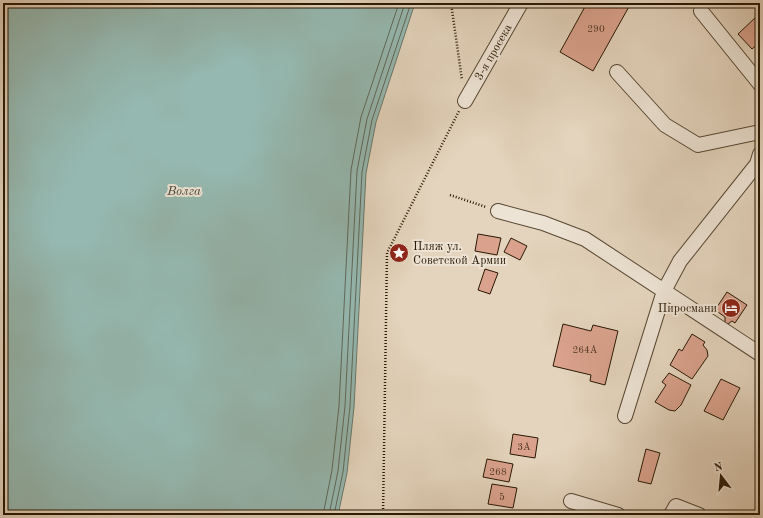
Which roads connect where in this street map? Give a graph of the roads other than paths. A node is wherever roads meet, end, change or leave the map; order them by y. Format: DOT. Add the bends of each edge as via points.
graph roads {
  1 [pos="521,3"];
  2 [pos="701,11"];
  3 [pos="617,72"];
  4 [pos="760,84"];
  5 [pos="465,101"];
  6 [pos="760,132"];
  7 [pos="760,154"];
  8 [pos="498,211"];
  9 [pos="664,291"];
  10 [pos="760,354"];
  11 [pos="625,416"];
  12 [pos="571,501"];
  13 [pos="618,515"];
  14 [pos="671,515"];
  15 [pos="699,515"];
  1 -- 5 [label="street, 3-я просека"];
  2 -- 4 [label="street"];
  3 -- 6 [label="street" via="665,125 698,145"];
  7 -- 9 [label="street" via="757,164 680,261"];
  8 -- 9 [label="street" via="585,239"];
  9 -- 10 [label="street"];
  9 -- 11 [label="street"];
  12 -- 13 [label="street"];
  14 -- 15 [label="street" via="676,506"];
}
